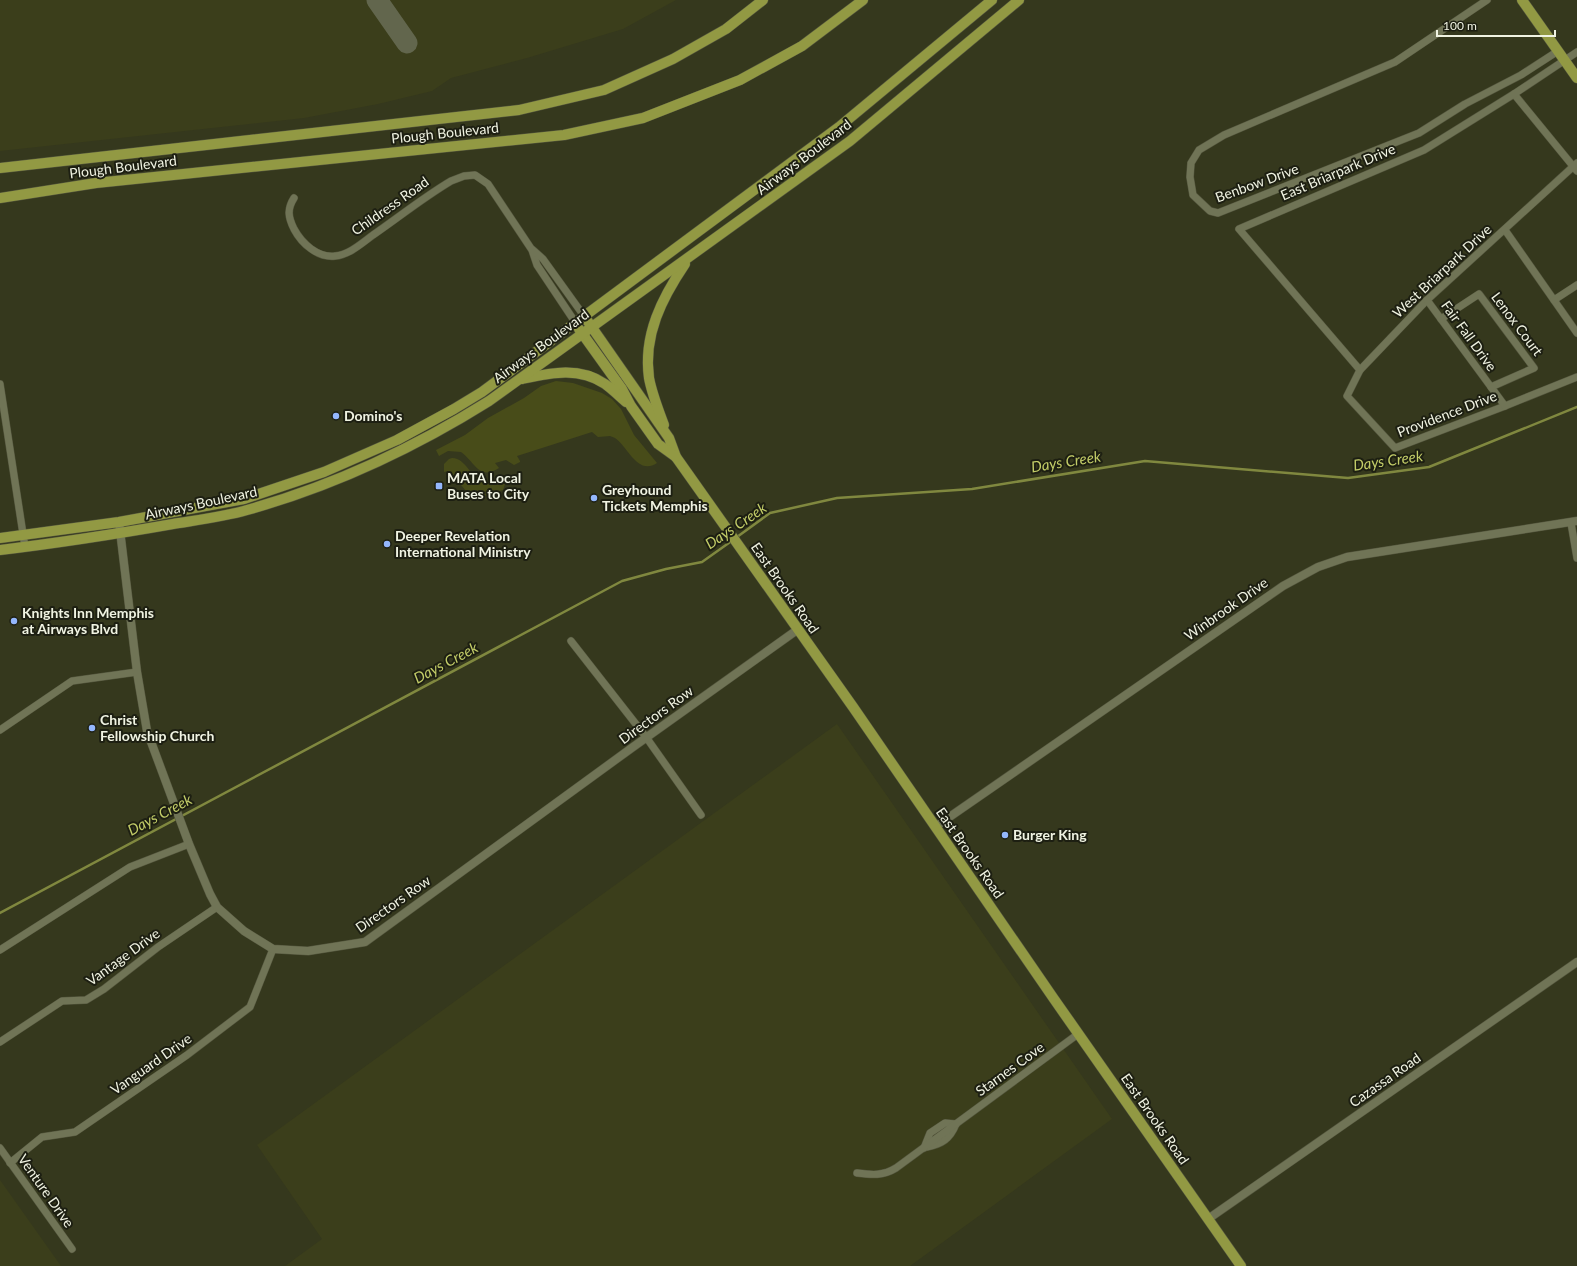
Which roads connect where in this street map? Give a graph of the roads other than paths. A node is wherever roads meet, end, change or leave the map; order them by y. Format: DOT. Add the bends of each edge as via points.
graph roads {
  1 [pos="763,0"];
  2 [pos="862,0"];
  3 [pos="992,0"];
  4 [pos="1019,0"];
  5 [pos="1487,0"];
  6 [pos="1522,0"];
  7 [pos="1558,51"];
  8 [pos="1577,52"];
  9 [pos="1566,61"];
  10 [pos="1577,78"];
  11 [pos="1514,94"];
  12 [pos="1576,166"];
  13 [pos="0,168"];
  14 [pos="475,175"];
  15 [pos="2,197"];
  16 [pos="294,198"];
  17 [pos="1505,230"];
  18 [pos="532,250"];
  19 [pos="689,258"];
  20 [pos="1577,285"];
  21 [pos="1427,300"];
  22 [pos="1554,300"];
  23 [pos="584,316"];
  24 [pos="1441,319"];
  25 [pos="575,322"];
  26 [pos="592,327"];
  27 [pos="1577,333"];
  28 [pos="582,334"];
  29 [pos="1360,370"];
  30 [pos="1577,377"];
  31 [pos="518,380"];
  32 [pos="0,384"];
  33 [pos="1491,387"];
  34 [pos="472,398"];
  35 [pos="631,406"];
  36 [pos="1505,406"];
  37 [pos="478,408"];
  38 [pos="669,438"];
  39 [pos="676,457"];
  40 [pos="119,522"];
  41 [pos="1574,522"];
  42 [pos="121,533"];
  43 [pos="23,535"];
  44 [pos="0,538"];
  45 [pos="25,547"];
  46 [pos="0,550"];
  47 [pos="1577,558"];
  48 [pos="797,630"];
  49 [pos="571,641"];
  50 [pos="137,672"];
  51 [pos="0,730"];
  52 [pos="646,738"];
  53 [pos="701,815"];
  54 [pos="935,827"];
  55 [pos="189,844"];
  56 [pos="217,907"];
  57 [pos="273,948"];
  58 [pos="0,950"];
  59 [pos="1577,962"];
  60 [pos="1078,1034"];
  61 [pos="0,1042"];
  62 [pos="956,1124"];
  63 [pos="0,1148"];
  64 [pos="924,1148"];
  65 [pos="10,1163"];
  66 [pos="857,1173"];
  67 [pos="1208,1220"];
  68 [pos="72,1249"];
  69 [pos="1241,1266"];
  1 -- 13 [label="main road, Plough Boulevard" via="726,29 673,59 604,90 519,110"];
  2 -- 15 [label="main road, Plough Boulevard" via="802,46 740,80 643,118 564,135 96,183"];
  3 -- 23 [label="main road, Airways Boulevard" via="839,127"];
  4 -- 19 [label="main road, Airways Boulevard" via="850,141"];
  5 -- 7 [label="street, Benbow Drive" via="1395,62 1224,135 1199,150 1191,163 1193,195 1210,211 1218,213 1419,134 1465,104 1521,75"];
  6 -- 7 [label="main road"];
  7 -- 9 [label="main road"];
  8 -- 9 [label="street, East Briarpark Drive"];
  9 -- 10 [label="main road"];
  9 -- 11 [label="street, East Briarpark Drive"];
  11 -- 12 [label="street"];
  11 -- 29 [label="street, East Briarpark Drive" via="1424,150 1239,229"];
  12 -- 17 [label="street, West Briarpark Drive"];
  14 -- 16 [label="street, Childress Road" via="458,178 441,186 350,250 337,256 321,254 302,242 292,226 288,211"];
  14 -- 18 [label="street, East Brooks Road" via="488,184"];
  17 -- 21 [label="street, West Briarpark Drive"];
  17 -- 22 [label="street"];
  18 -- 23 [label="street, East Brooks Road" via="544,260"];
  18 -- 25 [label="street, East Brooks Road" via="537,265"];
  19 -- 26 [label="main road, Airways Boulevard"];
  19 -- 38 [label="main road" via="669,287 655,318 649,347 648,362 652,388"];
  20 -- 22 [label="street"];
  21 -- 24 [label="street, Fair Fall Drive"];
  21 -- 29 [label="street, West Briarpark Drive"];
  22 -- 27 [label="street"];
  23 -- 25 [label="main road, Airways Boulevard"];
  23 -- 26 [label="main road, East Brooks Road"];
  24 -- 33 [label="street, Fair Fall Drive"];
  24 -- 33 [label="street, Lenox Court" via="1479,294 1534,368"];
  25 -- 28 [label="main road, East Brooks Road"];
  25 -- 34 [label="main road, Airways Boulevard"];
  26 -- 28 [label="main road, Airways Boulevard"];
  26 -- 38 [label="main road, East Brooks Road"];
  28 -- 31 [label="main road, Airways Boulevard"];
  28 -- 35 [label="main road, East Brooks Road" via="622,389"];
  29 -- 36 [label="street, Providence Drive" via="1347,396 1395,448"];
  30 -- 36 [label="street, Providence Drive"];
  31 -- 35 [label="main road" via="558,372 580,373 606,384"];
  31 -- 37 [label="main road, Airways Boulevard"];
  32 -- 43 [label="street"];
  33 -- 36 [label="street, Fair Fall Drive"];
  34 -- 37 [label="main road"];
  34 -- 40 [label="main road, Airways Boulevard" via="397,440 320,473 244,499"];
  35 -- 39 [label="main road, East Brooks Road" via="658,444"];
  37 -- 42 [label="main road, Airways Boulevard" via="402,450 329,483 247,510"];
  38 -- 39 [label="main road, East Brooks Road"];
  39 -- 48 [label="main road, East Brooks Road"];
  40 -- 42 [label="street, Directors Row"];
  40 -- 43 [label="main road, Airways Boulevard"];
  41 -- 47 [label="street"];
  41 -- 54 [label="street, Winbrook Drive" via="1348,557 1318,567 1283,586"];
  42 -- 45 [label="main road, Airways Boulevard"];
  42 -- 50 [label="street, Directors Row"];
  43 -- 44 [label="main road, Airways Boulevard"];
  43 -- 45 [label="street"];
  45 -- 46 [label="main road, Airways Boulevard"];
  48 -- 52 [label="street, Directors Row"];
  48 -- 54 [label="main road, East Brooks Road"];
  49 -- 52 [label="street"];
  50 -- 51 [label="street" via="72,681"];
  50 -- 55 [label="street, Directors Row" via="147,731"];
  52 -- 53 [label="street"];
  52 -- 57 [label="street, Directors Row" via="365,942 308,950"];
  54 -- 60 [label="main road, East Brooks Road"];
  55 -- 56 [label="street, Directors Row"];
  55 -- 58 [label="street" via="130,867"];
  56 -- 57 [label="street, Directors Row" via="244,931"];
  56 -- 61 [label="street, Vantage Drive" via="104,989 86,1000 62,1001"];
  57 -- 65 [label="street, Vanguard Drive" via="250,1007 187,1056 75,1132 42,1137"];
  59 -- 67 [label="street, Cazassa Road"];
  60 -- 62 [label="street, Starnes Cove"];
  60 -- 67 [label="main road, East Brooks Road"];
  62 -- 64 [label="street, Starnes Cove" via="952,1134 945,1140"];
  62 -- 64 [label="street, Starnes Cove" via="945,1123 930,1133"];
  63 -- 65 [label="street, Venture Drive"];
  64 -- 66 [label="street, Starnes Cove" via="888,1173"];
  65 -- 68 [label="street, Venture Drive"];
  67 -- 69 [label="main road, East Brooks Road"];
}
